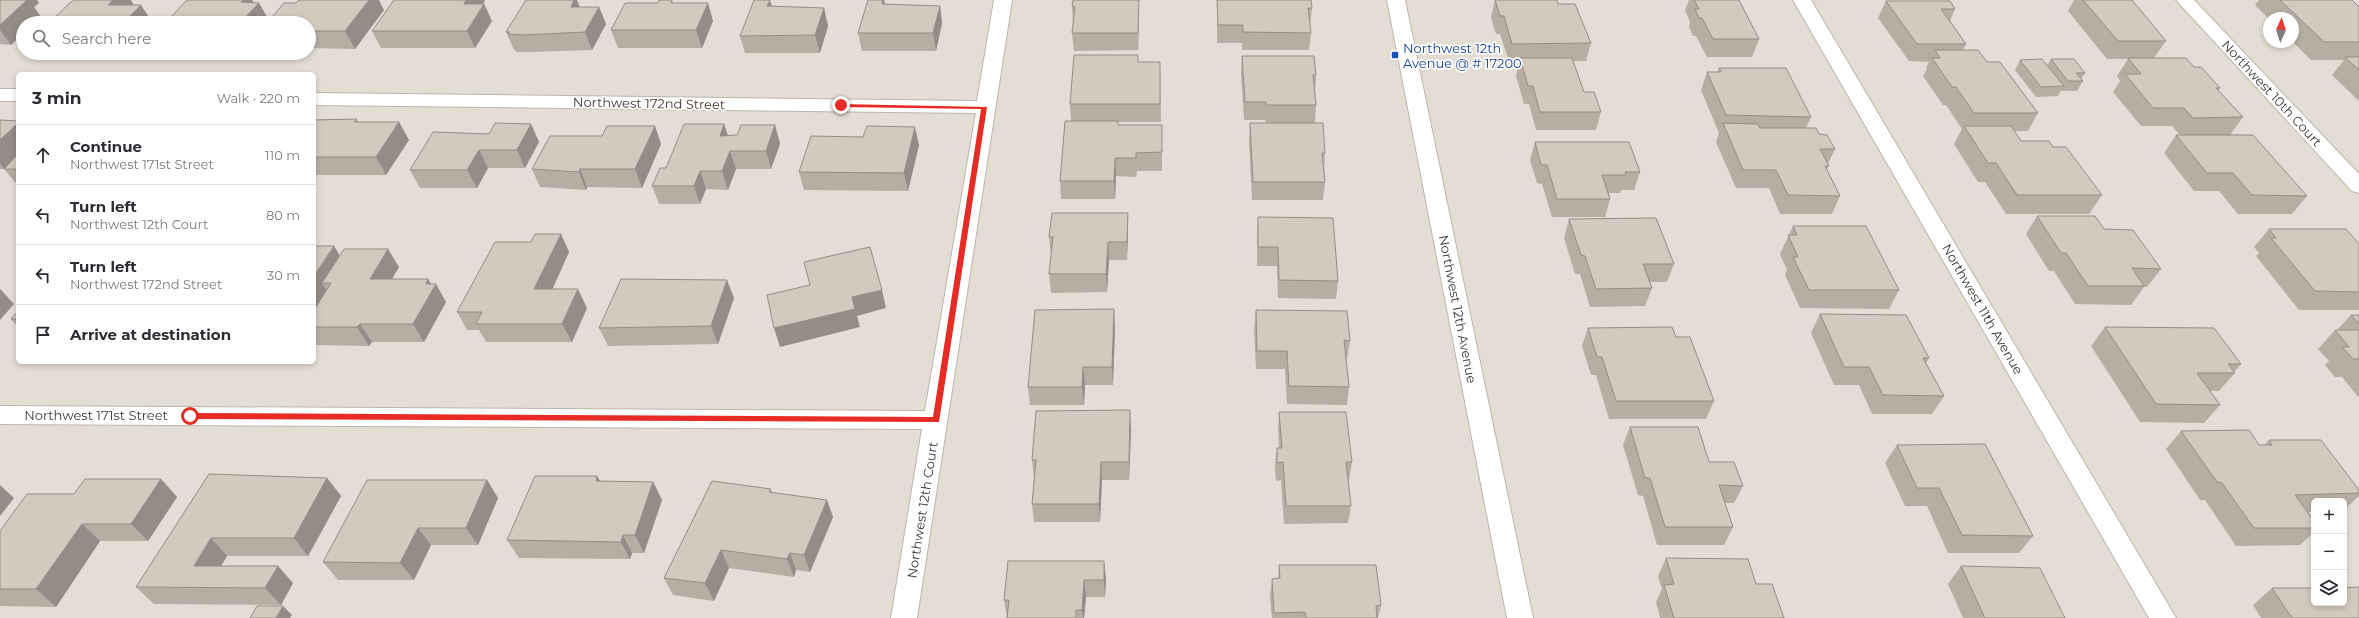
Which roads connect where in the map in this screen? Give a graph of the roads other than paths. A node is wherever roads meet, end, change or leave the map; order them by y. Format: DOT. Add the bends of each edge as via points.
graph roads {
  1 [pos="1003,0"];
  2 [pos="1396,0"];
  3 [pos="1802,0"];
  4 [pos="2185,0"];
  5 [pos="0,95"];
  6 [pos="16,95"];
  7 [pos="316,99"];
  8 [pos="984,107"];
  9 [pos="2359,186"];
  10 [pos="0,415"];
  11 [pos="936,420"];
  12 [pos="904,618"];
  13 [pos="1520,618"];
  14 [pos="2163,618"];
  1 -- 8 [label="street, Northwest 12th Court"];
  2 -- 13 [label="street, Northwest 12th Avenue"];
  3 -- 14 [label="street, Northwest 11th Avenue"];
  4 -- 9 [label="street, Northwest 10th Court"];
  5 -- 6 [label="street"];
  7 -- 8 [label="street, Northwest 172nd Street"];
  8 -- 11 [label="street, Northwest 12th Court"];
  10 -- 11 [label="street, Northwest 171st Street"];
  11 -- 12 [label="street, Northwest 12th Court"];
}
